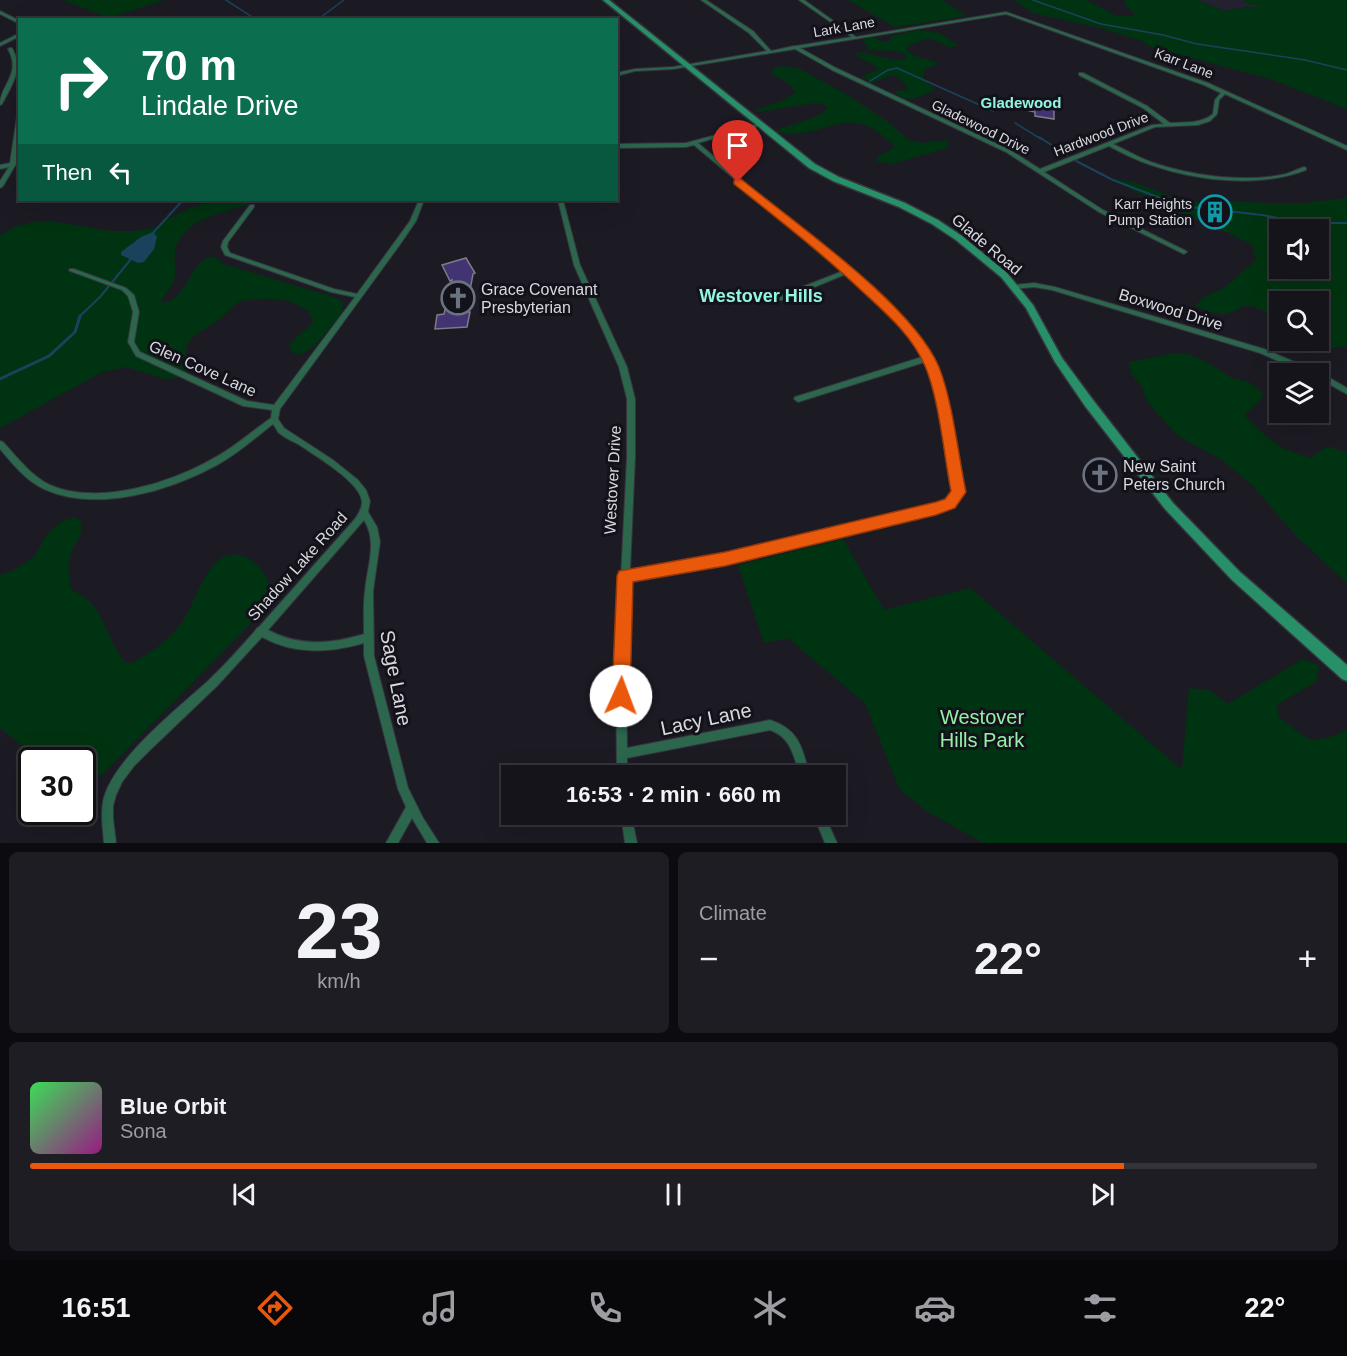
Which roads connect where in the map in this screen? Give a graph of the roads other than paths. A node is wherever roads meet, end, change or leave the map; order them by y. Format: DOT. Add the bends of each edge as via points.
graph roads {
  1 [pos="606,0"];
  2 [pos="703,0"];
  3 [pos="801,0"];
  4 [pos="0,12"];
  5 [pos="1006,13"];
  6 [pos="18,22"];
  7 [pos="18,35"];
  8 [pos="854,37"];
  9 [pos="0,46"];
  10 [pos="794,47"];
  11 [pos="10,49"];
  12 [pos="18,51"];
  13 [pos="769,51"];
  14 [pos="685,65"];
  15 [pos="618,74"];
  16 [pos="1081,74"];
  17 [pos="1225,92"];
  18 [pos="0,104"];
  19 [pos="759,124"];
  20 [pos="1168,124"];
  21 [pos="18,125"];
  22 [pos="695,143"];
  23 [pos="1109,144"];
  24 [pos="618,146"];
  25 [pos="1347,148"];
  26 [pos="13,164"];
  27 [pos="0,167"];
  28 [pos="1304,169"];
  29 [pos="1040,171"];
  30 [pos="0,186"];
  31 [pos="422,201"];
  32 [pos="560,201"];
  33 [pos="252,206"];
  34 [pos="1184,252"];
  35 [pos="72,270"];
  36 [pos="847,271"];
  37 [pos="1014,287"];
  38 [pos="359,296"];
  39 [pos="781,298"];
  40 [pos="928,358"];
  41 [pos="1291,363"];
  42 [pos="1329,381"];
  43 [pos="1347,391"];
  44 [pos="798,399"];
  45 [pos="276,408"];
  46 [pos="274,418"];
  47 [pos="0,444"];
  48 [pos="364,513"];
  49 [pos="625,576"];
  50 [pos="260,631"];
  51 [pos="367,638"];
  52 [pos="1347,674"];
  53 [pos="621,754"];
  54 [pos="622,765"];
  55 [pos="801,765"];
  56 [pos="411,809"];
  57 [pos="628,825"];
  58 [pos="823,825"];
  59 [pos="110,843"];
  60 [pos="392,843"];
  61 [pos="434,843"];
  62 [pos="631,843"];
  63 [pos="831,843"];
  1 -- 14 [label="street, Glade Road"];
  2 -- 13 [label="street" via="751,32"];
  3 -- 8 [label="street"];
  4 -- 6 [label="street"];
  5 -- 8 [label="street, Lark Lane"];
  5 -- 17 [label="street, Karr Lane"];
  7 -- 9 [label="street"];
  8 -- 10 [label="street, Lark Lane"];
  9 -- 11 [label="street"];
  10 -- 13 [label="street, Lark Lane"];
  10 -- 29 [label="street, Gladewood Drive" via="1008,151"];
  11 -- 12 [label="street"];
  11 -- 18 [label="street" via="17,65"];
  13 -- 14 [label="street, Lark Lane"];
  14 -- 15 [label="street"];
  14 -- 19 [label="street, Glade Road"];
  16 -- 20 [label="street" via="1145,107"];
  17 -- 20 [label="street, Hardwood Drive" via="1208,120"];
  17 -- 25 [label="street, Karr Lane"];
  19 -- 22 [label="street"];
  19 -- 37 [label="street, Glade Road" via="822,172 935,222"];
  20 -- 23 [label="street, Hardwood Drive"];
  21 -- 26 [label="street"];
  22 -- 24 [label="street"];
  22 -- 36 [label="street"];
  23 -- 28 [label="street" via="1146,162 1190,173 1266,178"];
  23 -- 29 [label="street, Hardwood Drive"];
  26 -- 27 [label="street"];
  26 -- 30 [label="street"];
  29 -- 34 [label="street, Gladewood Drive" via="1101,211"];
  31 -- 38 [label="street" via="413,221"];
  32 -- 49 [label="street, Westover Drive" via="577,265 623,367 629,390 631,457"];
  33 -- 38 [label="street" via="225,242 227,254 333,291"];
  35 -- 45 [label="street, Glen Cove Lane" via="132,295 136,312 131,342 138,354 246,404"];
  36 -- 39 [label="street"];
  36 -- 40 [label="street" via="902,322"];
  37 -- 41 [label="street, Boxwood Drive" via="1053,288"];
  37 -- 52 [label="street, Glade Road" via="1037,319 1058,360 1182,521 1236,576"];
  38 -- 45 [label="street"];
  40 -- 44 [label="street"];
  40 -- 49 [label="street" via="939,390 957,479 958,492 953,501 936,509 725,559"];
  42 -- 43 [label="street, Boxwood Drive"];
  45 -- 46 [label="street"];
  46 -- 47 [label="street" via="228,454 197,471 145,489 111,495 72,495 46,487 24,472"];
  46 -- 48 [label="street, Shadow Lake Road" via="281,430 362,488"];
  48 -- 50 [label="street, Shadow Lake Road"];
  48 -- 51 [label="street, Sage Lane" via="376,542"];
  49 -- 53 [label="street, Westover Drive"];
  50 -- 51 [label="street" via="289,645 310,648 341,646"];
  50 -- 59 [label="street, Shadow Lake Road" via="118,780 106,812"];
  51 -- 56 [label="street, Sage Lane" via="380,705"];
  53 -- 54 [label="street, Westover Drive"];
  53 -- 55 [label="street, Lacy Lane" via="770,725 790,736"];
  56 -- 60 [label="street"];
  56 -- 61 [label="street, Sage Lane"];
  57 -- 62 [label="street"];
  58 -- 63 [label="street"];
}
